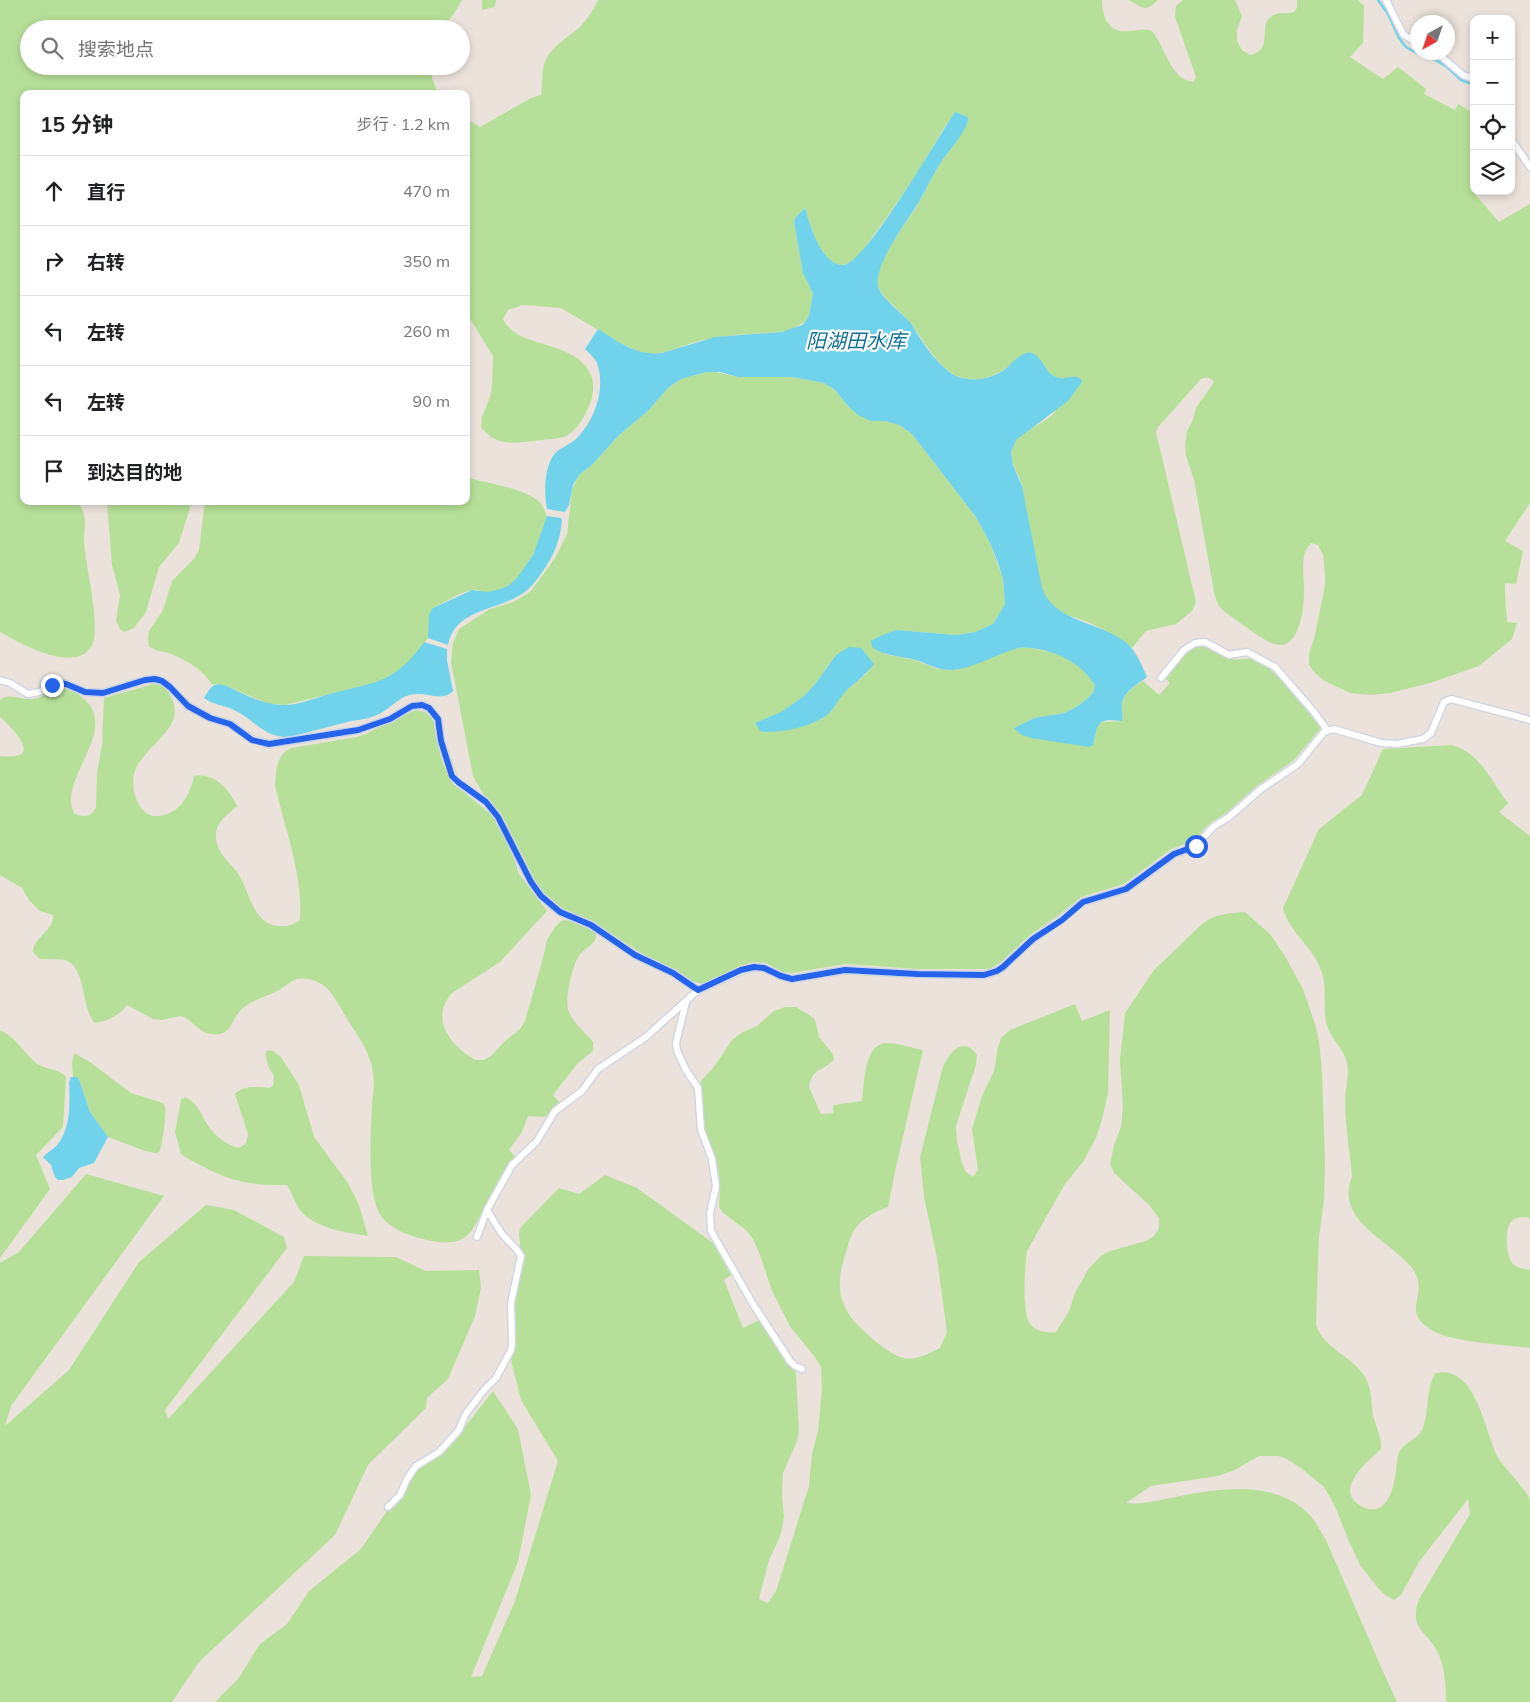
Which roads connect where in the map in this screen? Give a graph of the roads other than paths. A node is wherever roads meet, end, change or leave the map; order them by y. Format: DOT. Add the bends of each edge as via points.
graph roads {
  1 [pos="1386,0"];
  2 [pos="1410,39"];
  3 [pos="1445,60"];
  4 [pos="1470,78"];
  5 [pos="1515,145"];
  6 [pos="1530,167"];
  7 [pos="1161,678"];
  8 [pos="0,680"];
  9 [pos="1530,720"];
  10 [pos="1327,730"];
  11 [pos="698,990"];
  12 [pos="686,1000"];
  13 [pos="487,1210"];
  14 [pos="477,1237"];
  15 [pos="802,1370"];
  16 [pos="388,1507"];
  1 -- 2 [label="street" via="1403,34"];
  3 -- 4 [label="street"];
  5 -- 6 [label="street"];
  7 -- 10 [label="street" via="1184,650 1196,643 1205,642 1232,655 1247,652 1275,667"];
  8 -- 11 [label="street" via="28,694 59,683 85,692 103,693 155,679 170,687 188,706 230,724 252,740 269,744 358,730 385,722 412,706 429,708 438,719 452,776 486,802 498,817 541,896 560,912 591,925 635,955 673,973"];
  9 -- 10 [label="street" via="1451,699 1444,702 1433,731 1424,739 1381,743 1334,729"];
  10 -- 11 [label="street" via="1298,764 1213,827 1196,846 1174,854 1126,889 1083,902 997,971 984,975 845,970 792,979 754,967"];
  11 -- 12 [label="street"];
  12 -- 13 [label="street" via="646,1036 598,1069 582,1091 555,1111 537,1141 512,1165"];
  12 -- 15 [label="street" via="676,1043 686,1070 698,1088 701,1130 712,1158 716,1186 710,1213 711,1231 790,1361"];
  13 -- 14 [label="street"];
  13 -- 16 [label="street" via="521,1256 511,1303 511,1350 496,1378 465,1415 459,1430 439,1452 416,1466 400,1495"];
}
